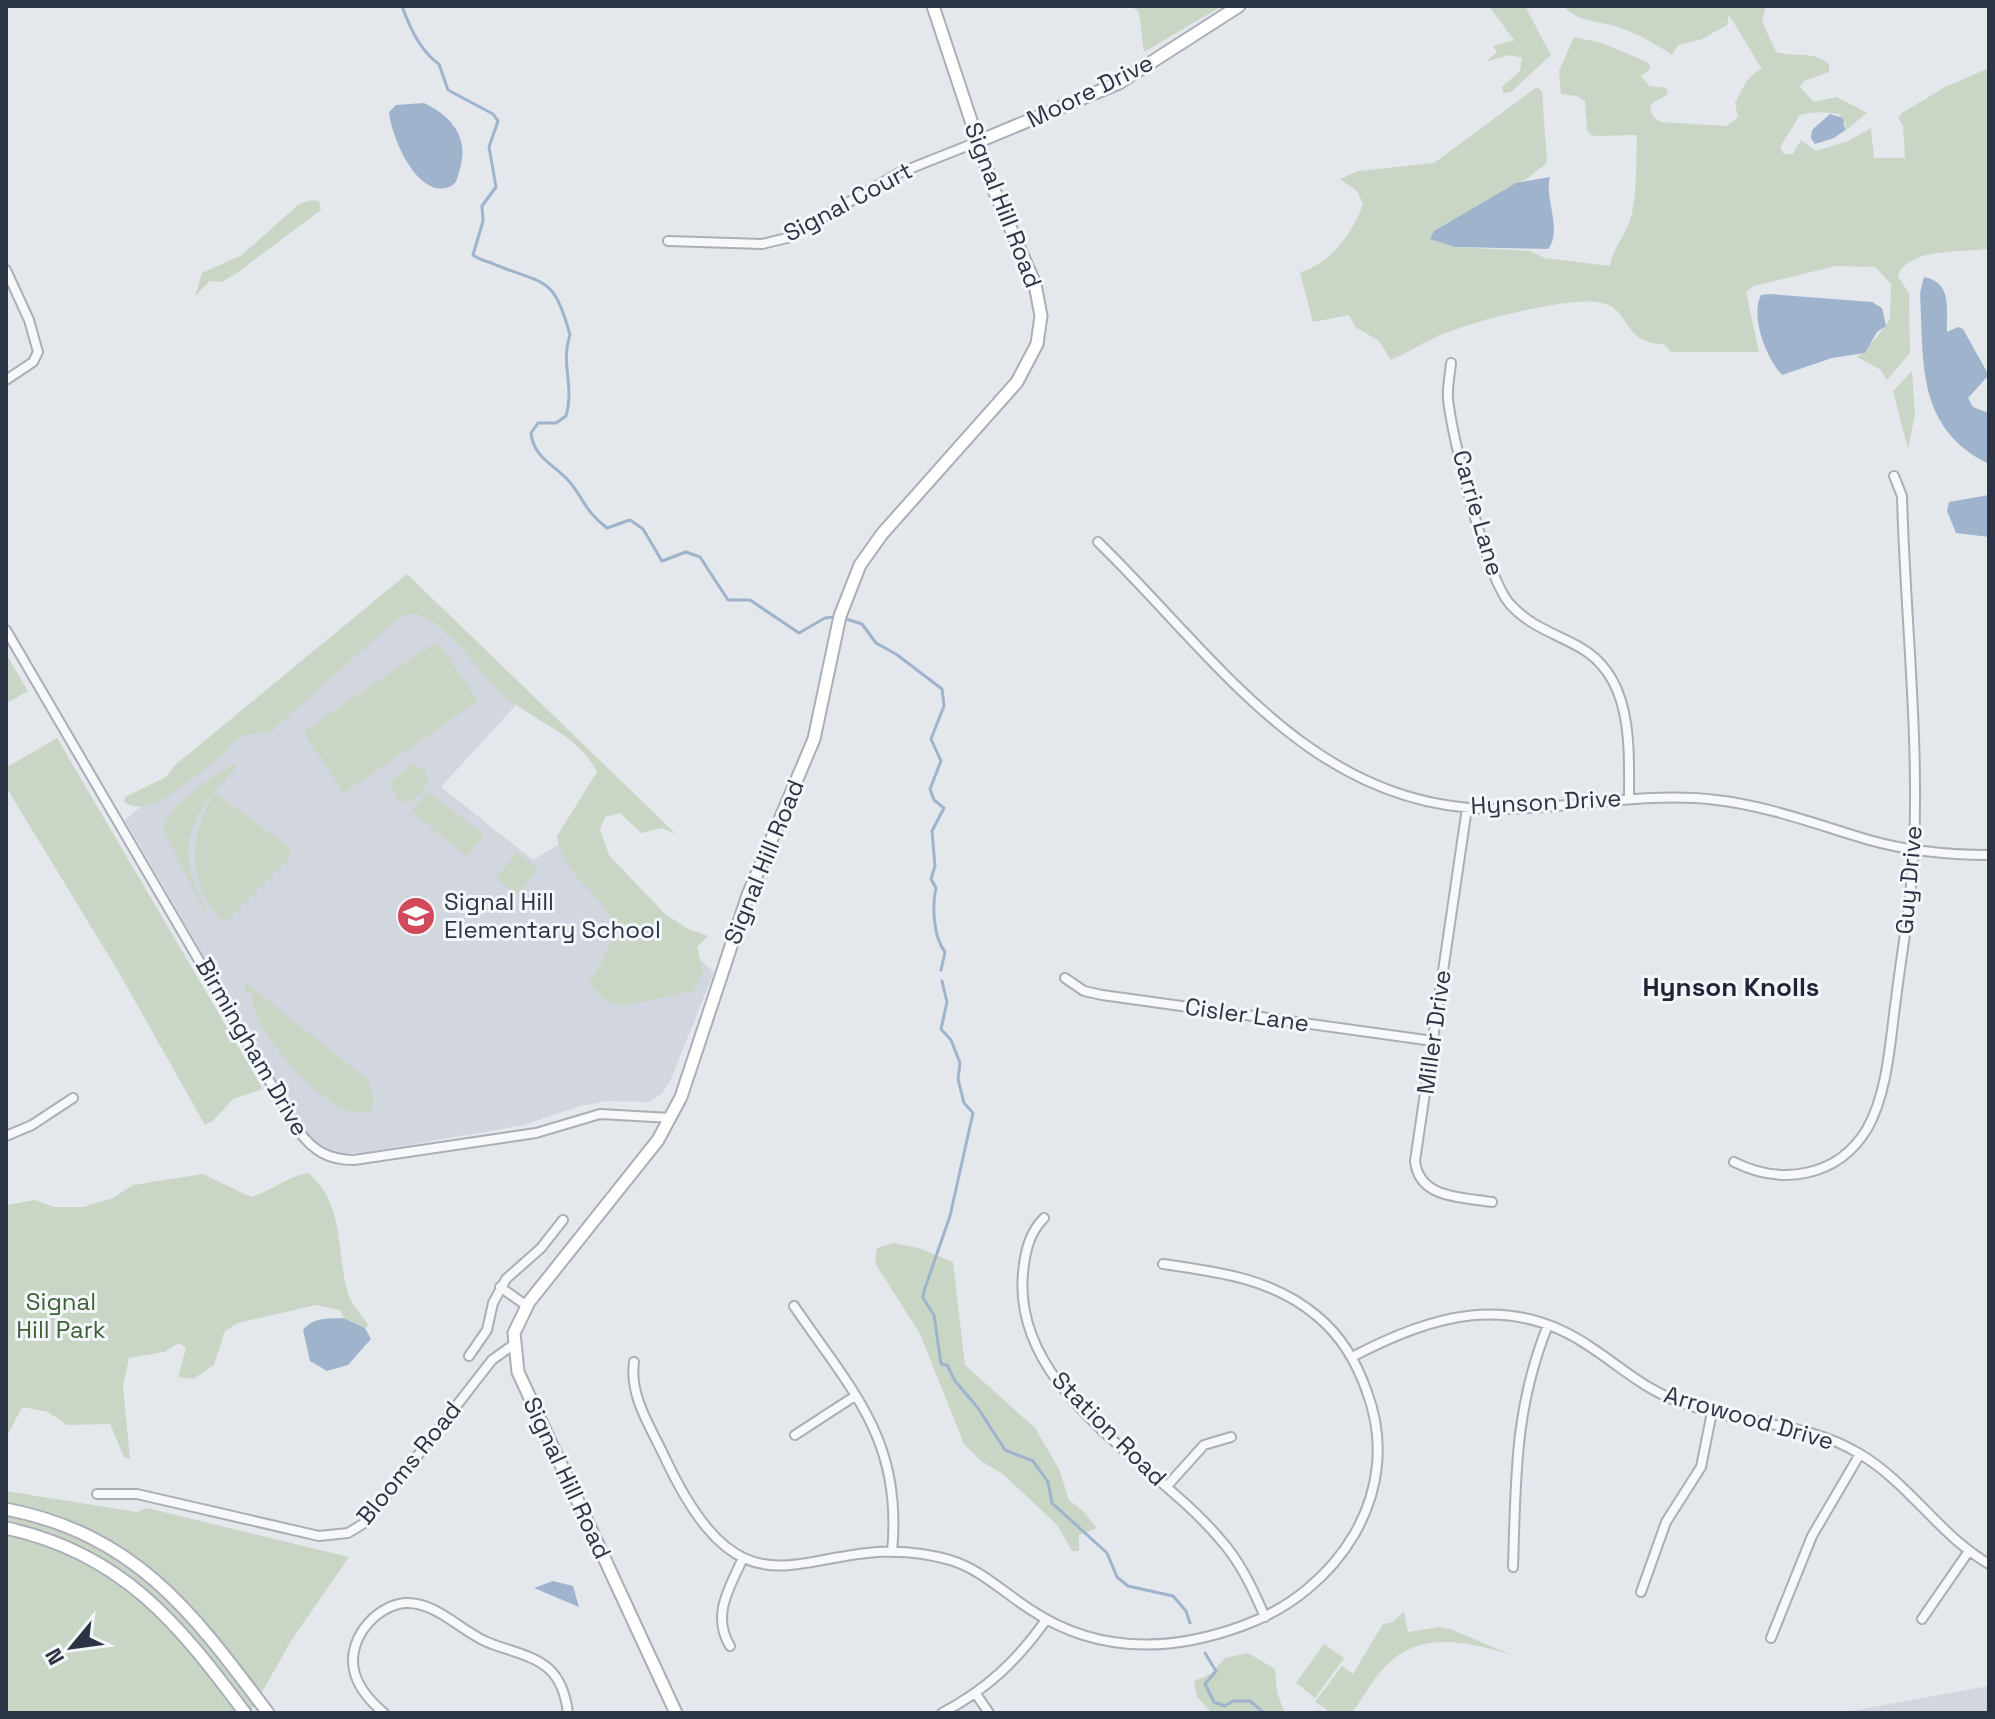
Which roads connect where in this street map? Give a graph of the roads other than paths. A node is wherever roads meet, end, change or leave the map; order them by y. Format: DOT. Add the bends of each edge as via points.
graph roads {
  1 [pos="933,6"];
  2 [pos="1239,6"];
  3 [pos="977,142"];
  4 [pos="668,241"];
  5 [pos="6,270"];
  6 [pos="1451,363"];
  7 [pos="6,380"];
  8 [pos="1894,476"];
  9 [pos="1098,542"];
  10 [pos="6,630"];
  11 [pos="1629,797"];
  12 [pos="1467,808"];
  13 [pos="1914,849"];
  14 [pos="1989,855"];
  15 [pos="1065,978"];
  16 [pos="1433,1041"];
  17 [pos="73,1098"];
  18 [pos="671,1118"];
  19 [pos="6,1136"];
  20 [pos="1734,1162"];
  21 [pos="1492,1202"];
  22 [pos="1044,1218"];
  23 [pos="563,1220"];
  24 [pos="1163,1264"];
  25 [pos="500,1287"];
  26 [pos="527,1306"];
  27 [pos="794,1306"];
  28 [pos="1548,1325"];
  29 [pos="513,1345"];
  30 [pos="469,1356"];
  31 [pos="1352,1357"];
  32 [pos="634,1362"];
  33 [pos="855,1396"];
  34 [pos="1712,1412"];
  35 [pos="795,1435"];
  36 [pos="1231,1437"];
  37 [pos="1860,1454"];
  38 [pos="1167,1486"];
  39 [pos="97,1494"];
  40 [pos="6,1509"];
  41 [pos="6,1528"];
  42 [pos="1969,1551"];
  43 [pos="892,1552"];
  44 [pos="743,1558"];
  45 [pos="1989,1564"];
  46 [pos="1513,1567"];
  47 [pos="1641,1592"];
  48 [pos="1265,1617"];
  49 [pos="1922,1619"];
  50 [pos="1046,1620"];
  51 [pos="1771,1638"];
  52 [pos="730,1646"];
  53 [pos="976,1694"];
  54 [pos="245,1713"];
  55 [pos="268,1713"];
  56 [pos="384,1713"];
  57 [pos="568,1713"];
  58 [pos="676,1713"];
  59 [pos="942,1713"];
  60 [pos="989,1713"];
  1 -- 3 [label="main road, Signal Hill Road"];
  2 -- 3 [label="main road, Moore Drive" via="1119,83"];
  3 -- 4 [label="street, Signal Court" via="899,173 787,238 762,244"];
  3 -- 18 [label="main road, Signal Hill Road" via="1035,284 1041,316 1037,344 1017,382 877,541 852,581 814,739 748,895"];
  5 -- 7 [label="street" via="38,352 33,362"];
  6 -- 11 [label="street, Carrie Lane" via="1448,402 1493,576 1522,615 1582,649 1609,676 1629,733"];
  8 -- 13 [label="street, Guy Drive" via="1902,496"];
  9 -- 12 [label="street, Hynson Drive" via="1255,704 1314,754 1395,793"];
  10 -- 18 [label="street, Birmingham Drive" via="298,1130 314,1149 330,1158 354,1160 536,1133 600,1114"];
  11 -- 12 [label="street, Hynson Drive"];
  11 -- 13 [label="street, Hynson Drive" via="1684,797 1755,807"];
  12 -- 16 [label="street, Miller Drive"];
  13 -- 14 [label="street, Hynson Drive"];
  13 -- 20 [label="street, Guy Drive" via="1887,1059 1866,1130 1847,1154 1813,1172 1772,1175"];
  15 -- 16 [label="street, Cisler Lane" via="1102,995"];
  16 -- 21 [label="street, Miller Drive" via="1416,1169 1437,1193"];
  17 -- 19 [label="street"];
  18 -- 26 [label="main road, Signal Hill Road"];
  22 -- 38 [label="street, Station Road" via="1031,1235 1023,1277 1025,1315 1036,1347 1073,1400"];
  23 -- 25 [label="street"];
  24 -- 31 [label="street" via="1228,1273 1280,1291 1324,1323"];
  25 -- 26 [label="street"];
  25 -- 30 [label="street" via="487,1330"];
  26 -- 29 [label="main road, Signal Hill Road"];
  27 -- 33 [label="street"];
  28 -- 31 [label="street, Arrowood Drive" via="1508,1316 1454,1316 1414,1327"];
  28 -- 34 [label="street, Arrowood Drive" via="1594,1349 1646,1388"];
  28 -- 46 [label="street" via="1529,1377 1518,1431"];
  29 -- 39 [label="street, Blooms Road" via="492,1360 366,1522 348,1533 319,1536 151,1496"];
  29 -- 58 [label="main road, Signal Hill Road" via="518,1372"];
  31 -- 48 [label="street" via="1376,1429 1376,1475 1369,1505 1334,1566 1299,1597"];
  32 -- 44 [label="street" via="637,1398 687,1503 707,1531"];
  33 -- 35 [label="street"];
  33 -- 43 [label="street" via="889,1464"];
  34 -- 37 [label="street, Arrowood Drive" via="1803,1430"];
  34 -- 47 [label="street" via="1701,1467 1666,1522"];
  36 -- 38 [label="street" via="1204,1445"];
  37 -- 42 [label="street, Arrowood Drive" via="1900,1483"];
  37 -- 51 [label="street" via="1812,1536"];
  38 -- 48 [label="street, Station Road" via="1231,1553"];
  40 -- 55 [label="main road" via="72,1529 145,1571 202,1625"];
  41 -- 54 [label="main road" via="64,1545 137,1588 184,1633"];
  42 -- 45 [label="street, Arrowood Drive"];
  42 -- 49 [label="street"];
  43 -- 44 [label="street" via="781,1567"];
  43 -- 50 [label="street" via="956,1562"];
  44 -- 52 [label="street" via="722,1611 722,1631"];
  48 -- 50 [label="street" via="1154,1646 1093,1640"];
  50 -- 53 [label="street" via="1021,1654"];
  53 -- 59 [label="street"];
  53 -- 60 [label="street"];
  56 -- 57 [label="street" via="360,1685 353,1654 376,1615 406,1603 426,1606 477,1637 548,1668 560,1684"];
}
